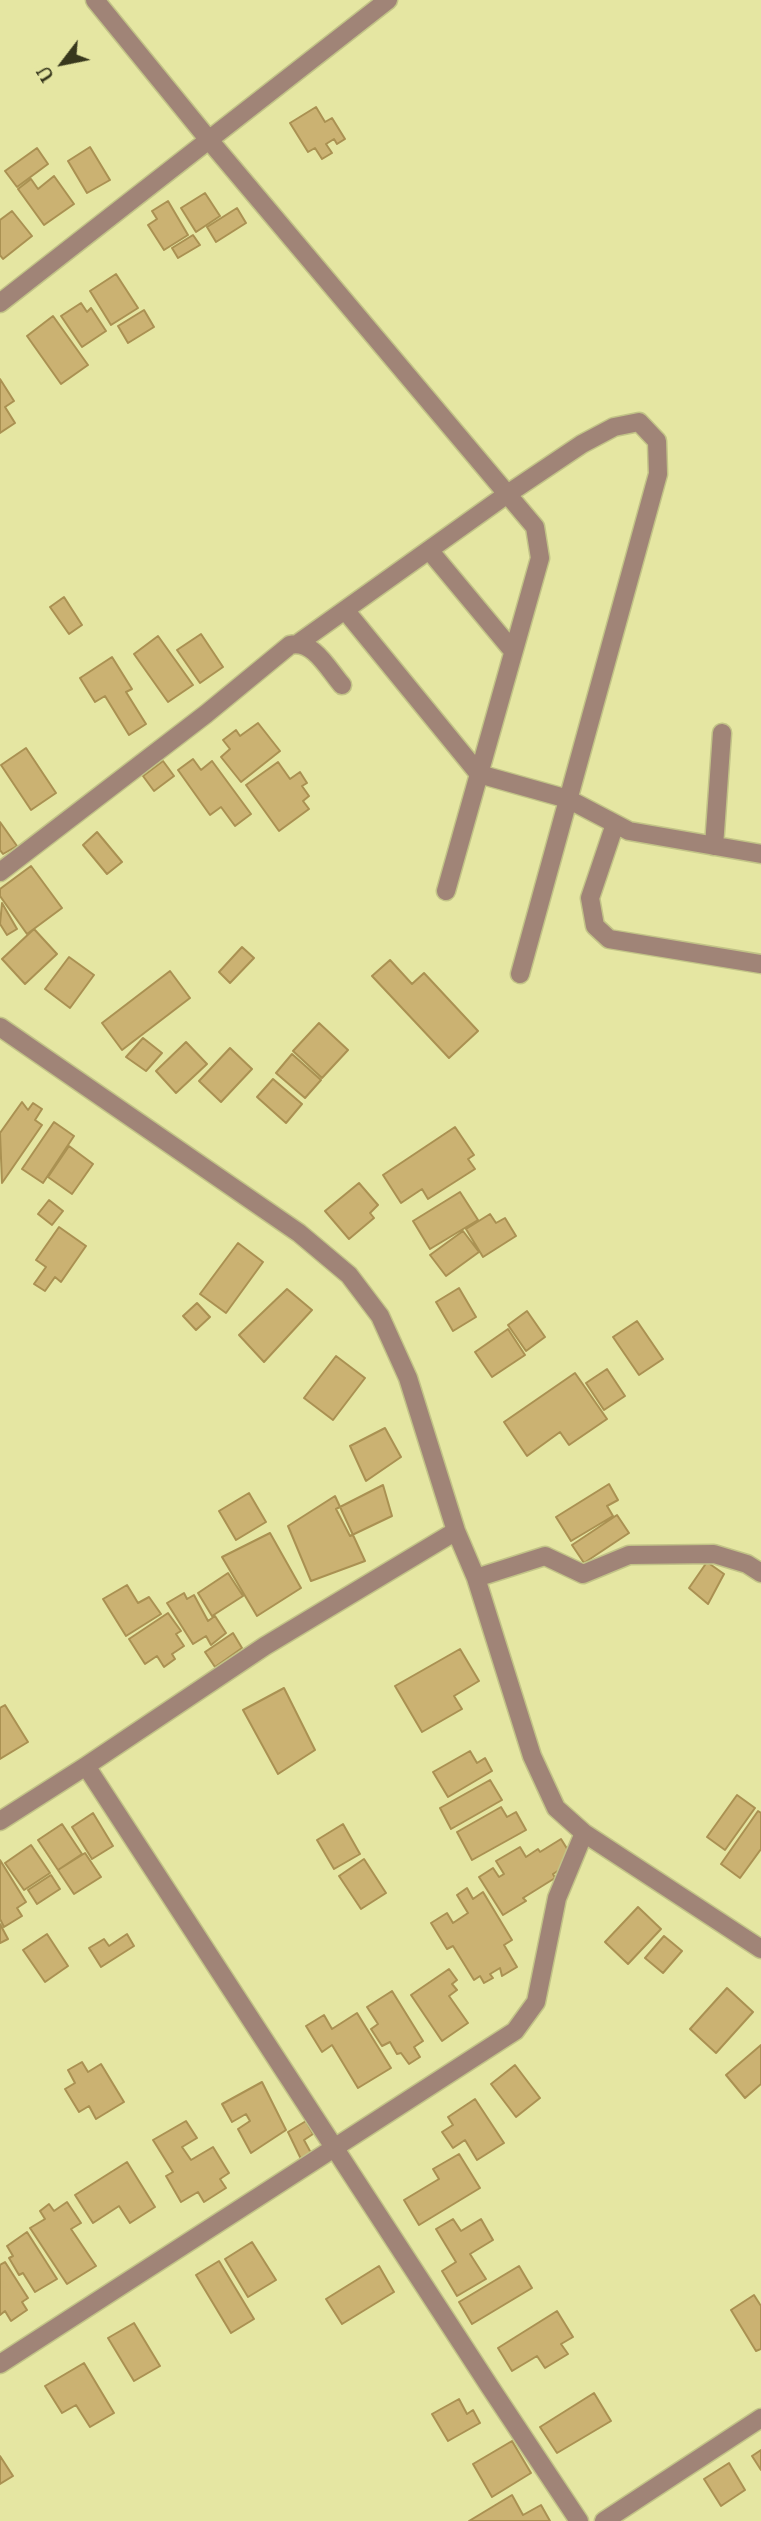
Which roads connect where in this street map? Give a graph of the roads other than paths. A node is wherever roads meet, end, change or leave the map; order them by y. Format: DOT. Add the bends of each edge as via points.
graph roads {
  1 [pos="94,0"];
  2 [pos="388,0"];
  3 [pos="209,140"];
  4 [pos="0,303"];
  5 [pos="506,495"];
  6 [pos="429,550"];
  7 [pos="345,610"];
  8 [pos="300,642"];
  9 [pos="513,651"];
  10 [pos="342,685"];
  11 [pos="722,733"];
  12 [pos="479,774"];
  13 [pos="568,799"];
  14 [pos="615,824"];
  15 [pos="714,846"];
  16 [pos="761,854"];
  17 [pos="0,872"];
  18 [pos="446,891"];
  19 [pos="761,964"];
  20 [pos="520,974"];
  21 [pos="0,1027"];
  22 [pos="456,1531"];
  23 [pos="761,1573"];
  24 [pos="476,1578"];
  25 [pos="86,1766"];
  26 [pos="0,1821"];
  27 [pos="584,1833"];
  28 [pos="761,1949"];
  29 [pos="335,2148"];
  30 [pos="0,2364"];
  31 [pos="761,2418"];
  32 [pos="579,2521"];
  33 [pos="604,2521"];
  1 -- 3 [label="street"];
  2 -- 3 [label="street"];
  3 -- 4 [label="street"];
  3 -- 5 [label="street"];
  5 -- 6 [label="street"];
  5 -- 9 [label="street" via="535,527 540,558"];
  5 -- 13 [label="street" via="614,427 639,422 657,441 658,474"];
  6 -- 7 [label="street"];
  6 -- 9 [label="street"];
  7 -- 8 [label="street"];
  7 -- 12 [label="street"];
  8 -- 10 [label="street" via="309,646"];
  8 -- 17 [label="street" via="290,645"];
  9 -- 12 [label="street"];
  11 -- 15 [label="street"];
  12 -- 13 [label="street"];
  12 -- 18 [label="street"];
  13 -- 14 [label="street"];
  13 -- 20 [label="street"];
  14 -- 15 [label="street" via="629,831"];
  14 -- 19 [label="street" via="590,898 595,926 609,939"];
  15 -- 16 [label="street"];
  21 -- 22 [label="street" via="299,1233 349,1275 380,1316 408,1378"];
  22 -- 24 [label="street"];
  22 -- 25 [label="street" via="265,1646"];
  23 -- 24 [label="street" via="713,1554 629,1555 583,1574 545,1556"];
  24 -- 27 [label="street" via="532,1756 556,1808"];
  25 -- 26 [label="street"];
  25 -- 29 [label="street"];
  27 -- 28 [label="street"];
  27 -- 29 [label="street" via="557,1898 536,2001 528,2017 515,2031"];
  29 -- 30 [label="street"];
  29 -- 32 [label="street"];
  31 -- 33 [label="street"];
}
